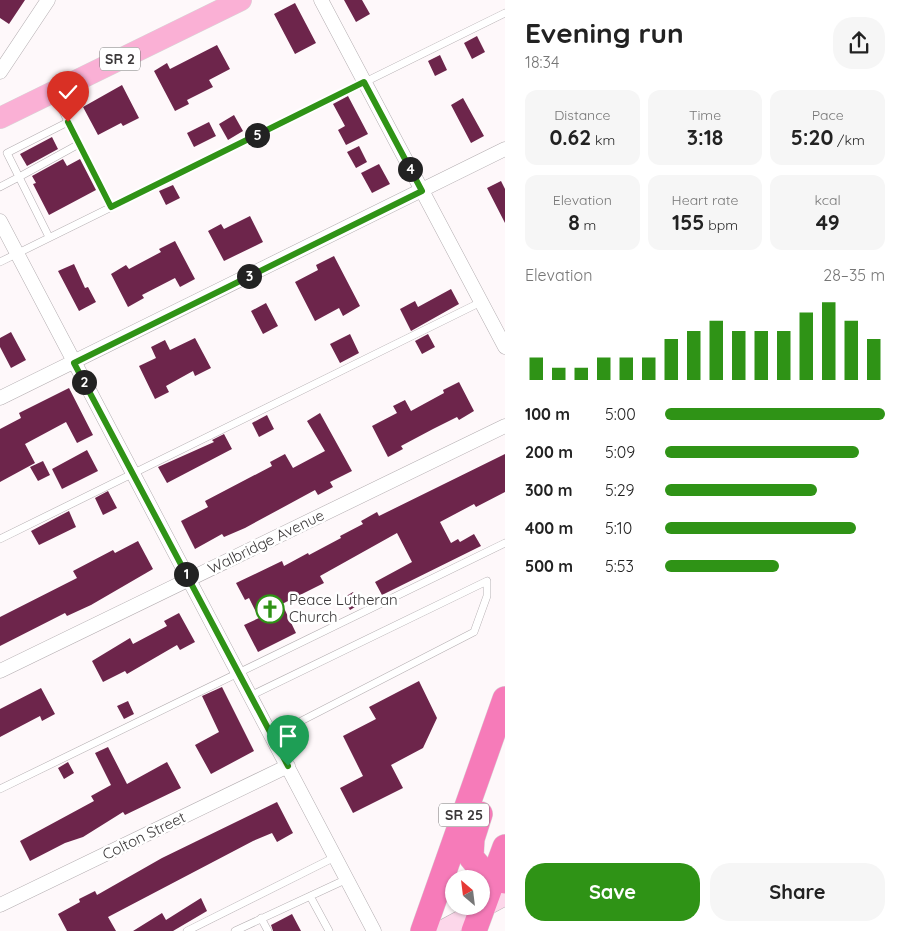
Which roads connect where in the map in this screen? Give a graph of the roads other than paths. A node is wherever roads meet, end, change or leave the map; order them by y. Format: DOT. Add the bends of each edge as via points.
graph roads {
  1 [pos="48,0"];
  2 [pos="241,0"];
  3 [pos="320,0"];
  4 [pos="505,12"];
  5 [pos="0,72"];
  6 [pos="364,82"];
  7 [pos="53,92"];
  8 [pos="0,118"];
  9 [pos="68,122"];
  10 [pos="79,144"];
  11 [pos="505,149"];
  12 [pos="19,177"];
  13 [pos="0,187"];
  14 [pos="422,191"];
  15 [pos="111,207"];
  16 [pos="0,221"];
  17 [pos="49,237"];
  18 [pos="17,253"];
  19 [pos="0,262"];
  20 [pos="481,302"];
  21 [pos="505,347"];
  22 [pos="74,363"];
  23 [pos="0,398"];
  24 [pos="505,426"];
  25 [pos="133,474"];
  26 [pos="0,539"];
  27 [pos="505,543"];
  28 [pos="189,579"];
  29 [pos="0,671"];
  30 [pos="238,673"];
  31 [pos="250,696"];
  32 [pos="504,707"];
  33 [pos="272,736"];
  34 [pos="505,743"];
  35 [pos="288,766"];
  36 [pos="0,789"];
  37 [pos="505,847"];
  38 [pos="336,857"];
  39 [pos="347,879"];
  40 [pos="497,890"];
  41 [pos="310,896"];
  42 [pos="0,905"];
  43 [pos="261,918"];
  44 [pos="187,931"];
  45 [pos="235,931"];
  46 [pos="268,931"];
  47 [pos="329,931"];
  48 [pos="374,931"];
  49 [pos="423,931"];
  50 [pos="440,931"];
  51 [pos="474,931"];
  1 -- 5 [label="street"];
  2 -- 7 [label="main road, SR 2"];
  3 -- 6 [label="street"];
  4 -- 6 [label="lane"];
  6 -- 14 [label="street"];
  6 -- 15 [label="lane"];
  7 -- 8 [label="main road, SR 2"];
  7 -- 9 [label="lane"];
  9 -- 10 [label="lane"];
  9 -- 12 [label="lane" via="7,153"];
  10 -- 12 [label="lane"];
  10 -- 15 [label="lane"];
  11 -- 14 [label="street"];
  12 -- 13 [label="lane"];
  12 -- 17 [label="lane"];
  14 -- 20 [label="street"];
  14 -- 22 [label="street"];
  15 -- 17 [label="lane"];
  16 -- 18 [label="street"];
  17 -- 18 [label="lane"];
  18 -- 19 [label="lane"];
  18 -- 22 [label="street"];
  20 -- 21 [label="street"];
  20 -- 25 [label="lane"];
  22 -- 23 [label="street"];
  22 -- 25 [label="street"];
  24 -- 28 [label="street, Walbridge Avenue"];
  25 -- 26 [label="lane"];
  25 -- 28 [label="street"];
  27 -- 30 [label="lane"];
  28 -- 29 [label="street, Walbridge Avenue"];
  28 -- 30 [label="street"];
  30 -- 31 [label="street"];
  30 -- 36 [label="lane"];
  31 -- 33 [label="street"];
  31 -- 33 [label="lane" via="487,581 487,596 474,632"];
  32 -- 49 [label="highway, SR 25"];
  33 -- 35 [label="street"];
  34 -- 40 [label="highway" via="472,839 472,858"];
  35 -- 38 [label="street"];
  35 -- 42 [label="street, Colton Street"];
  37 -- 40 [label="highway"];
  38 -- 39 [label="street"];
  38 -- 44 [label="lane"];
  39 -- 41 [label="lane"];
  39 -- 48 [label="street"];
  40 -- 50 [label="street"];
  40 -- 51 [label="highway"];
  41 -- 43 [label="lane"];
  41 -- 47 [label="lane"];
  43 -- 45 [label="lane"];
  43 -- 46 [label="lane"];
}
